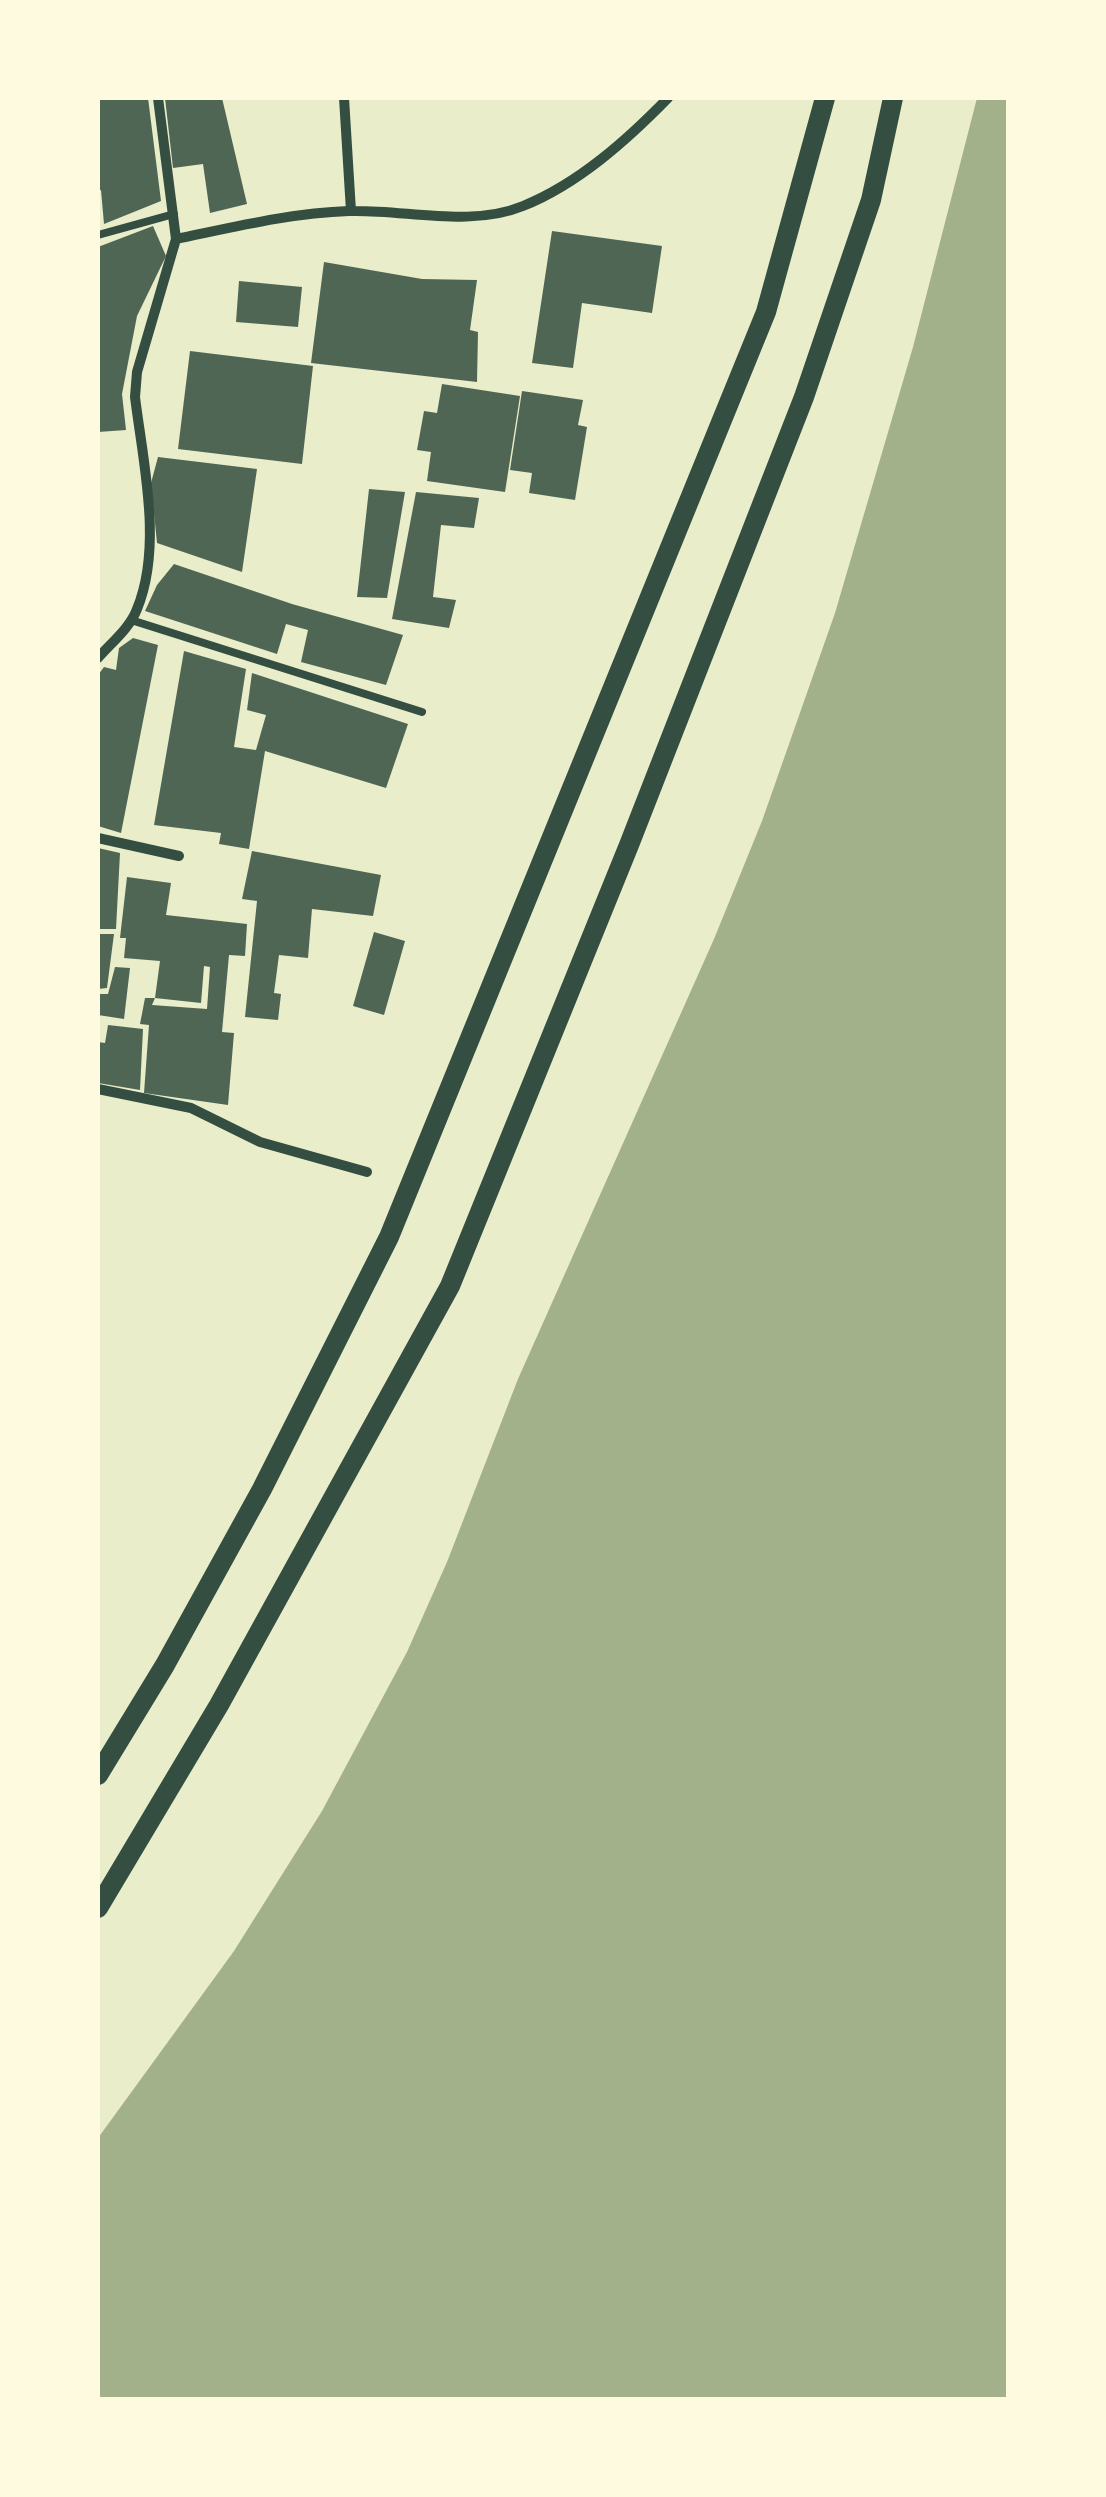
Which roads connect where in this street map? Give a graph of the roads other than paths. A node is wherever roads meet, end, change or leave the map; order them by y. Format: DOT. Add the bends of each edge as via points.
graph roads {
  1 [pos="158,98"];
  2 [pos="344,98"];
  3 [pos="668,98"];
  4 [pos="824,98"];
  5 [pos="894,98"];
  6 [pos="351,211"];
  7 [pos="174,214"];
  8 [pos="98,235"];
  9 [pos="176,238"];
  10 [pos="130,620"];
  11 [pos="98,658"];
  12 [pos="422,712"];
  13 [pos="98,838"];
  14 [pos="179,856"];
  15 [pos="98,1089"];
  16 [pos="366,1172"];
  17 [pos="98,1775"];
  18 [pos="98,1908"];
  1 -- 7 [label="street"];
  2 -- 6 [label="street"];
  3 -- 6 [label="street" via="630,136 521,207 482,215"];
  4 -- 17 [label="main road" via="766,312 389,1237 262,1488"];
  5 -- 18 [label="main road" via="871,200 804,397 450,1286 229,1688"];
  6 -- 9 [label="street" via="283,216"];
  7 -- 8 [label="lane"];
  7 -- 9 [label="street"];
  9 -- 10 [label="street" via="137,372 149,553"];
  10 -- 11 [label="street"];
  10 -- 12 [label="lane"];
  13 -- 14 [label="street"];
  15 -- 16 [label="street" via="191,1108 270,1146"];
}
